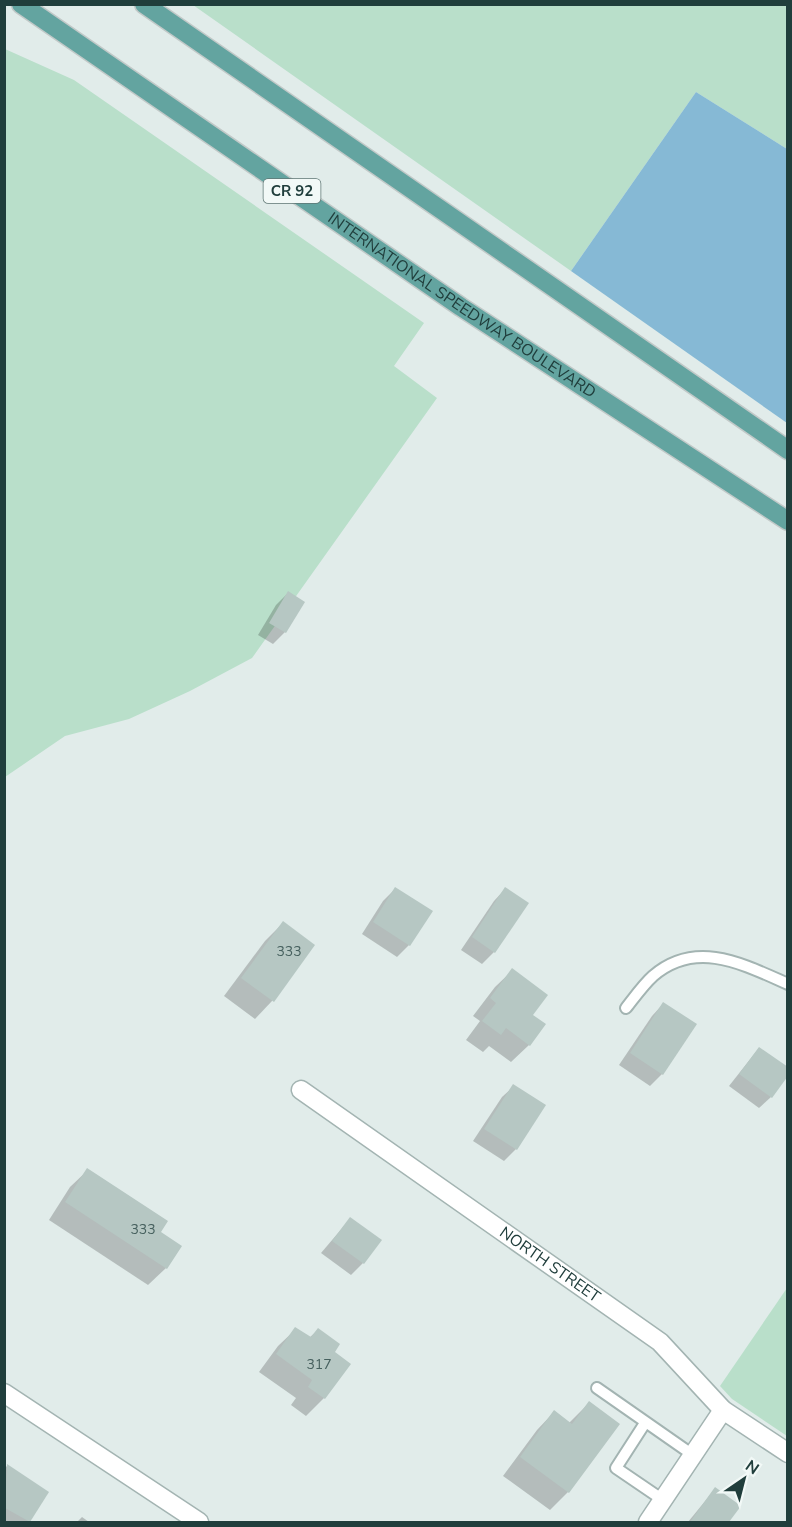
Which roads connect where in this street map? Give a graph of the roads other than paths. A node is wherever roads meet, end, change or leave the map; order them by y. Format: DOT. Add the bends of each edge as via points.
graph roads {
  1 [pos="21,4"];
  2 [pos="144,4"];
  3 [pos="788,450"];
  4 [pos="788,521"];
  5 [pos="788,984"];
  6 [pos="626,1008"];
  7 [pos="301,1090"];
  8 [pos="597,1388"];
  9 [pos="4,1393"];
  10 [pos="723,1410"];
  11 [pos="645,1423"];
  12 [pos="788,1453"];
  13 [pos="693,1455"];
  14 [pos="663,1500"];
  15 [pos="199,1522"];
  16 [pos="648,1522"];
  1 -- 4 [label="main road, INTERNATIONAL SPEEDWAY BOULEVARD / CR 92" via="461,307"];
  2 -- 3 [label="main road"];
  5 -- 6 [label="lane" via="740,962 691,957 680,959 653,976"];
  7 -- 10 [label="street, NORTH STREET" via="660,1342"];
  8 -- 11 [label="lane"];
  9 -- 15 [label="street"];
  10 -- 12 [label="street, NORTH STREET"];
  10 -- 13 [label="street"];
  11 -- 13 [label="lane"];
  11 -- 14 [label="lane" via="616,1468"];
  13 -- 14 [label="street"];
  14 -- 16 [label="street"];
}
